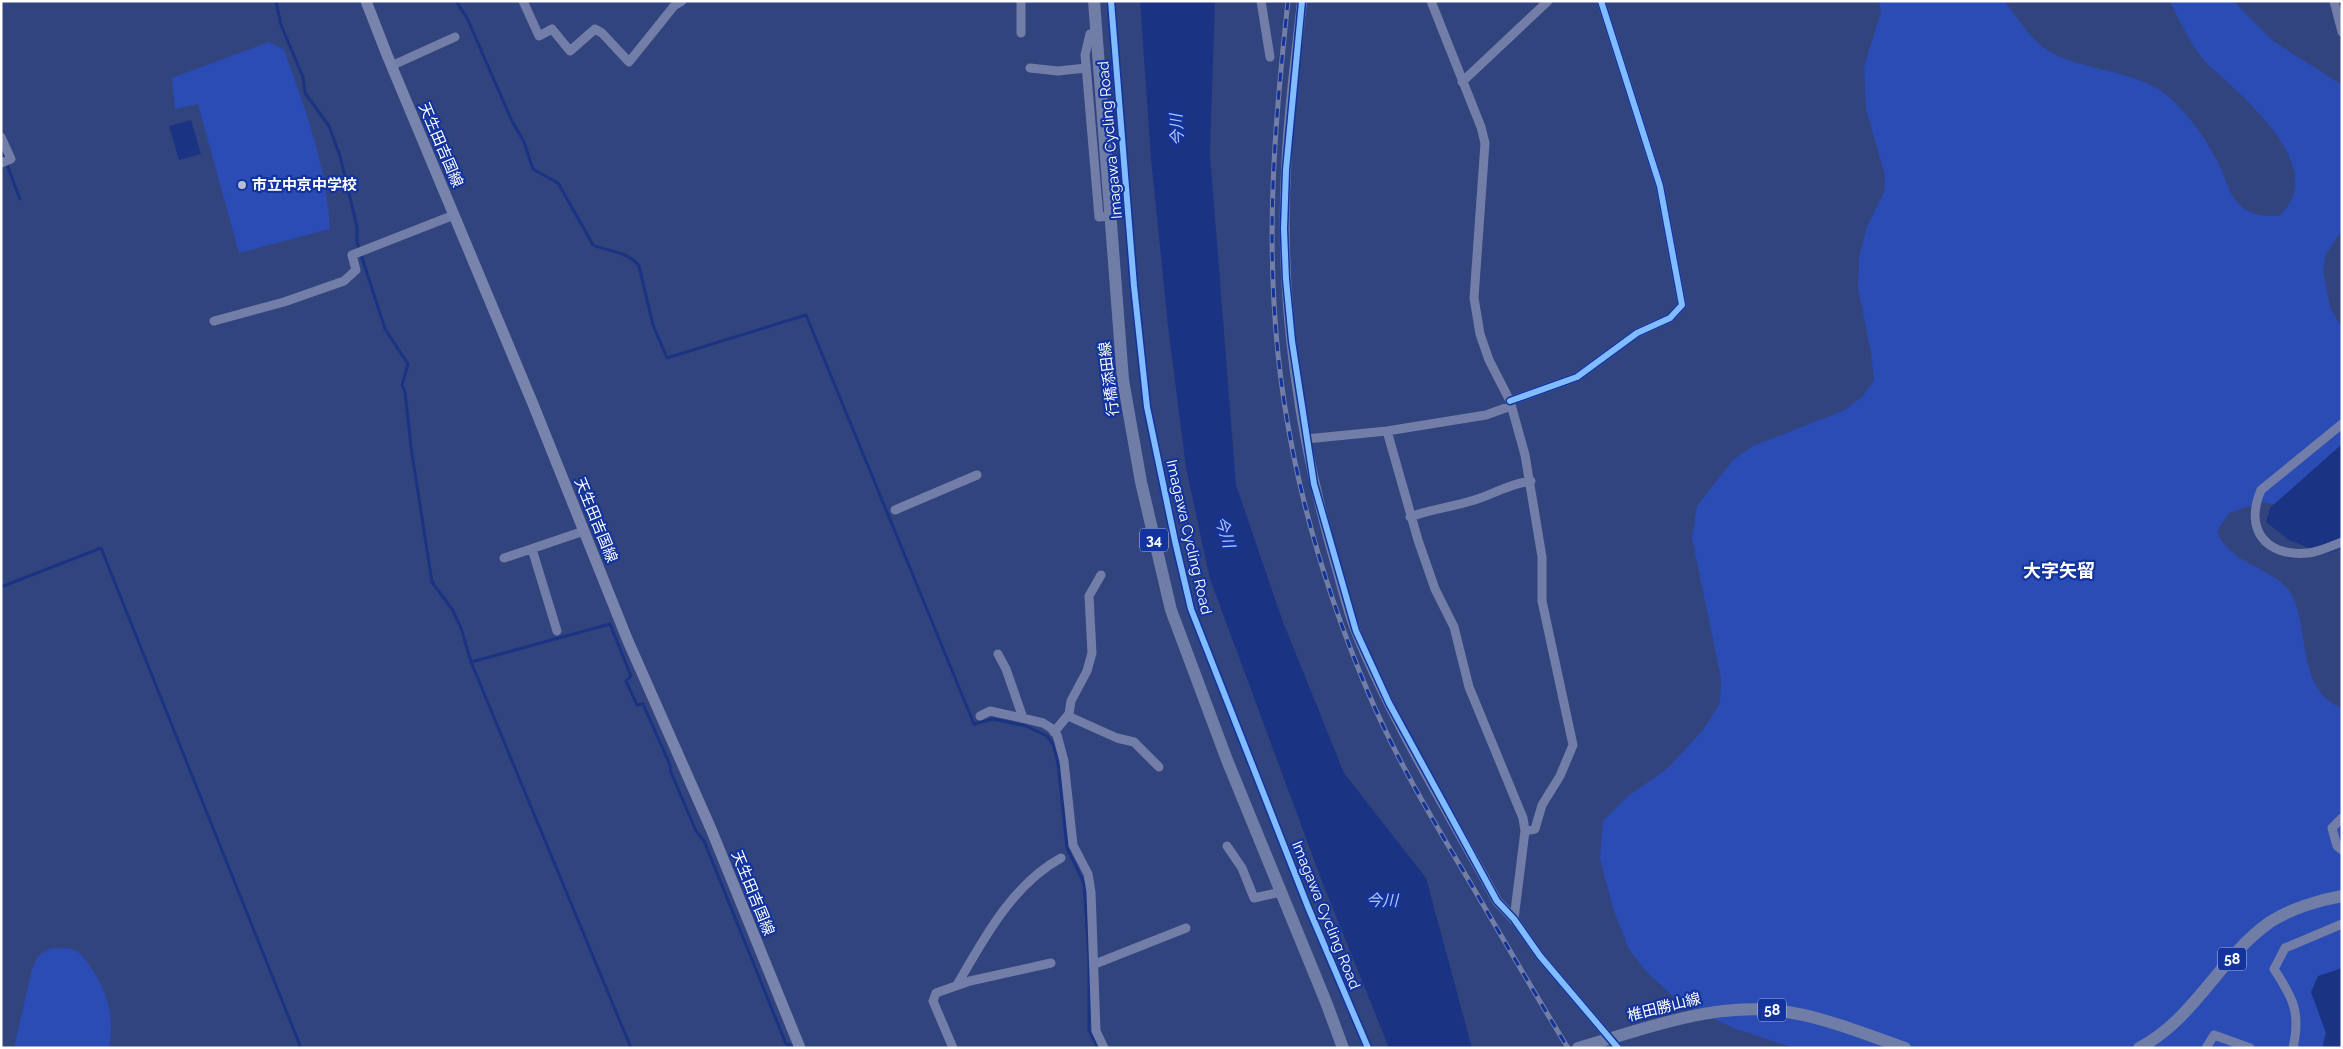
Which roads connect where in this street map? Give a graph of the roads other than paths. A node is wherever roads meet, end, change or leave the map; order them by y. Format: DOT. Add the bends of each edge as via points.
graph roads {
  1 [pos="366,1"];
  2 [pos="523,1"];
  3 [pos="682,1"];
  4 [pos="1022,1"];
  5 [pos="1094,1"];
  6 [pos="1261,1"];
  7 [pos="1302,1"];
  8 [pos="1431,1"];
  9 [pos="1548,1"];
  10 [pos="1601,1"];
  11 [pos="2334,1"];
  12 [pos="2342,32"];
  13 [pos="1021,33"];
  14 [pos="1096,33"];
  15 [pos="455,37"];
  16 [pos="1270,56"];
  17 [pos="391,66"];
  18 [pos="1030,68"];
  19 [pos="1086,68"];
  20 [pos="1462,82"];
  21 [pos="1,137"];
  22 [pos="1,163"];
  23 [pos="454,215"];
  24 [pos="1110,216"];
  25 [pos="214,321"];
  26 [pos="1510,404"];
  27 [pos="2342,424"];
  28 [pos="1387,431"];
  29 [pos="1306,439"];
  30 [pos="977,475"];
  31 [pos="1531,481"];
  32 [pos="895,510"];
  33 [pos="1410,517"];
  34 [pos="584,531"];
  35 [pos="2342,542"];
  36 [pos="532,549"];
  37 [pos="504,558"];
  38 [pos="1101,575"];
  39 [pos="557,631"];
  40 [pos="998,654"];
  41 [pos="980,716"];
  42 [pos="1068,716"];
  43 [pos="1023,718"];
  44 [pos="1054,732"];
  45 [pos="1159,766"];
  46 [pos="2342,818"];
  47 [pos="1525,831"];
  48 [pos="1227,846"];
  49 [pos="2342,850"];
  50 [pos="1061,858"];
  51 [pos="1281,892"];
  52 [pos="2342,896"];
  53 [pos="1514,919"];
  54 [pos="2342,924"];
  55 [pos="1186,928"];
  56 [pos="1051,963"];
  57 [pos="1095,964"];
  58 [pos="957,985"];
  59 [pos="800,1048"];
  60 [pos="953,1048"];
  61 [pos="1104,1048"];
  62 [pos="1343,1048"];
  63 [pos="1578,1048"];
  64 [pos="1618,1048"];
  65 [pos="1905,1048"];
  66 [pos="2139,1048"];
  67 [pos="2206,1048"];
  68 [pos="2250,1048"];
  69 [pos="2293,1048"];
  1 -- 17 [label="main road, 天生田吉国線"];
  2 -- 3 [label="street" via="540,36 552,29 570,51 596,29 629,62 674,6"];
  4 -- 13 [label="street"];
  5 -- 14 [label="main road, 行橋添田線 / 34"];
  6 -- 16 [label="street"];
  7 -- 29 [label="street" via="1286,170 1284,229 1292,341"];
  8 -- 20 [label="street"];
  9 -- 20 [label="street"];
  10 -- 26 [label="street" via="1660,186 1682,305 1670,318 1637,334 1576,378"];
  11 -- 12 [label="street"];
  14 -- 19 [label="street" via="1090,34 1085,55"];
  14 -- 24 [label="main road, 行橋添田線 / 34"];
  15 -- 17 [label="street"];
  17 -- 23 [label="main road, 天生田吉国線"];
  18 -- 19 [label="street" via="1058,71"];
  19 -- 24 [label="street" via="1099,217"];
  20 -- 26 [label="street" via="1485,143 1475,312 1489,360"];
  21 -- 22 [label="street" via="11,159"];
  23 -- 25 [label="street" via="352,255 356,270 344,281"];
  23 -- 34 [label="main road, 天生田吉国線"];
  24 -- 51 [label="main road, 行橋添田線 / 34" via="1123,380 1141,482 1171,610"];
  26 -- 28 [label="street" via="1486,415"];
  26 -- 31 [label="street"];
  27 -- 35 [label="street" via="2261,490 2254,516 2260,536 2274,549 2288,554 2310,553"];
  28 -- 29 [label="street"];
  28 -- 33 [label="street"];
  29 -- 53 [label="street" via="1326,531 1356,631 1388,703 1497,901"];
  30 -- 32 [label="street"];
  31 -- 33 [label="street"];
  31 -- 47 [label="street" via="1542,558 1542,601 1573,745 1560,776 1542,804 1535,829"];
  33 -- 47 [label="street" via="1435,589 1454,627 1469,687 1518,801"];
  34 -- 36 [label="street"];
  34 -- 59 [label="main road, 天生田吉国線"];
  36 -- 37 [label="street"];
  36 -- 39 [label="street"];
  38 -- 42 [label="street" via="1089,596 1092,652"];
  40 -- 43 [label="street"];
  41 -- 43 [label="street" via="990,712"];
  42 -- 44 [label="street"];
  42 -- 45 [label="street" via="1117,738 1134,742"];
  43 -- 44 [label="street" via="1042,723"];
  44 -- 57 [label="street" via="1061,743 1074,845 1088,874"];
  46 -- 49 [label="street" via="2332,828 2337,846"];
  47 -- 53 [label="street"];
  48 -- 51 [label="street" via="1242,868 1254,898"];
  50 -- 58 [label="street" via="1022,888 980,946"];
  51 -- 62 [label="main road, 行橋添田線 / 34"];
  52 -- 66 [label="main road, 58" via="2298,909 2271,922 2242,948 2177,1022"];
  53 -- 64 [label="street" via="1540,956"];
  54 -- 69 [label="street" via="2285,948 2274,969 2292,996 2298,1021"];
  55 -- 57 [label="street"];
  56 -- 58 [label="street"];
  57 -- 61 [label="street" via="1096,1031"];
  58 -- 60 [label="street" via="936,993 933,1000"];
  63 -- 65 [label="main road, 椎田勝山線 / 58, bridge" via="1692,1014 1772,1010 1827,1021"];
  67 -- 68 [label="street" via="2214,1035"];
}
